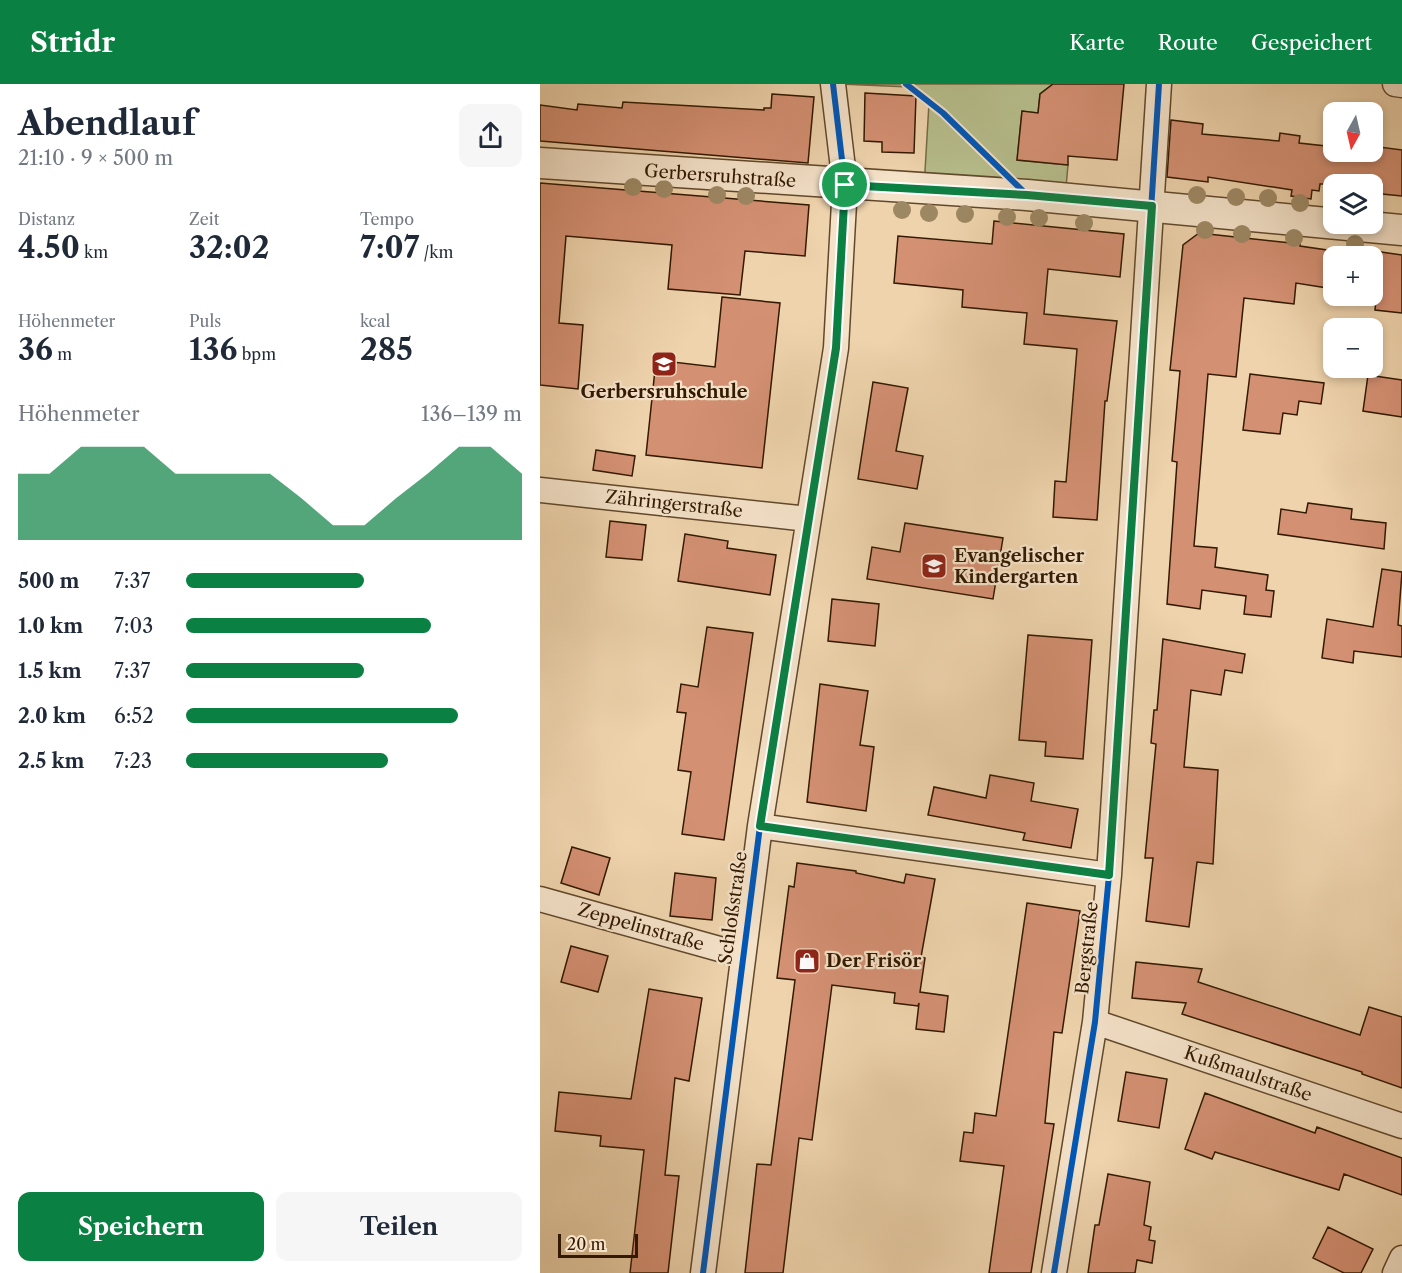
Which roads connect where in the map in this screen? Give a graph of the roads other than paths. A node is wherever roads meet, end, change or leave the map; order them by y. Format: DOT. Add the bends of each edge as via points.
graph roads {
  1 [pos="833,84"];
  2 [pos="1159,84"];
  3 [pos="1395,84"];
  4 [pos="1402,85"];
  5 [pos="540,163"];
  6 [pos="845,185"];
  7 [pos="1152,206"];
  8 [pos="1402,230"];
  9 [pos="540,490"];
  10 [pos="808,519"];
  11 [pos="760,826"];
  12 [pos="1109,875"];
  13 [pos="540,899"];
  14 [pos="741,955"];
  15 [pos="1095,1022"];
  16 [pos="1402,1126"];
  17 [pos="1402,1258"];
  18 [pos="703,1273"];
  19 [pos="1054,1273"];
  20 [pos="1395,1273"];
  1 -- 6 [label="street, Schloßstraße"];
  2 -- 7 [label="street, Bergstraße"];
  3 -- 4 [label="street"];
  5 -- 6 [label="street, Gerbersruhstraße"];
  6 -- 7 [label="street, Gerbersruhstraße"];
  6 -- 10 [label="street, Schloßstraße" via="836,348"];
  7 -- 8 [label="street, Gerbersruhstraße"];
  7 -- 12 [label="street, Bergstraße"];
  9 -- 10 [label="street, Zähringerstraße"];
  10 -- 11 [label="street, Schloßstraße"];
  11 -- 12 [label="street"];
  11 -- 14 [label="street, Schloßstraße"];
  12 -- 15 [label="street, Bergstraße"];
  13 -- 14 [label="street, Zeppelinstraße"];
  14 -- 18 [label="street, Schloßstraße"];
  15 -- 16 [label="street, Kußmaulstraße"];
  15 -- 19 [label="street, Bergstraße"];
  17 -- 20 [label="street"];
}
